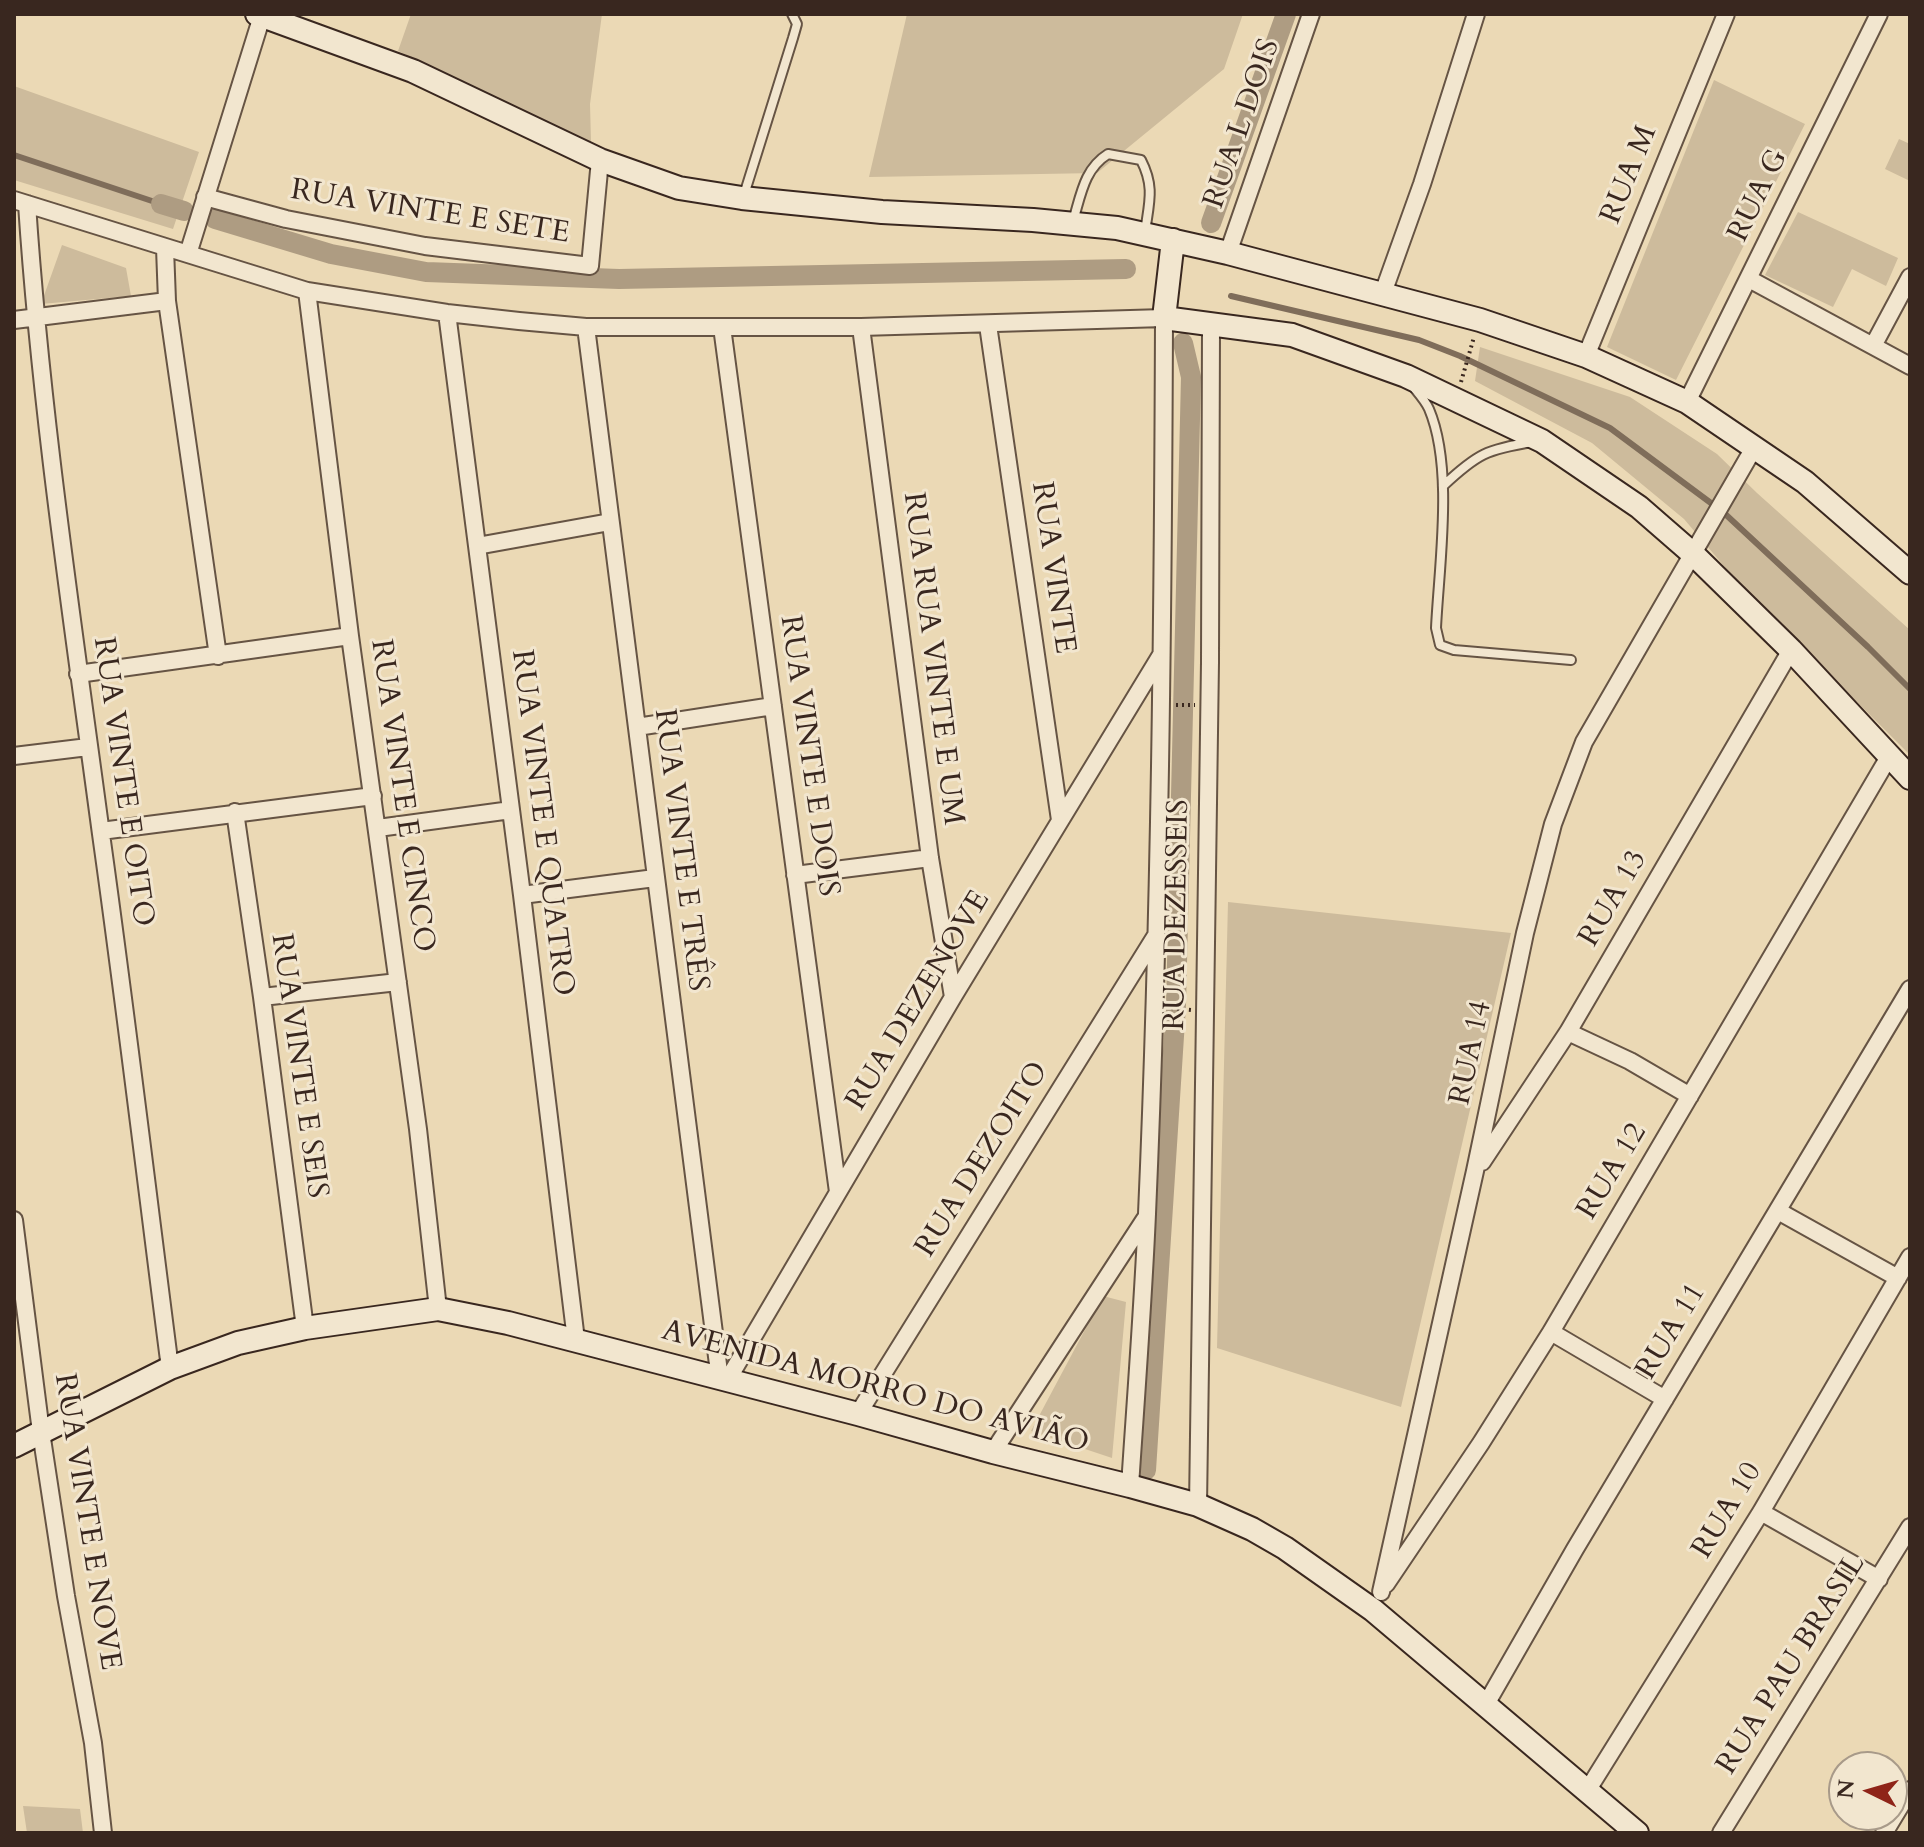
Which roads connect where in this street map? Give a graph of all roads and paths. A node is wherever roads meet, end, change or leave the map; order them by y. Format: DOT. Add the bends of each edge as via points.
graph roads {
  1 [pos="792,14"];
  2 [pos="1311,14"];
  3 [pos="1476,14"];
  4 [pos="1726,14"];
  5 [pos="1879,14"];
  6 [pos="260,15"];
  7 [pos="600,160"];
  8 [pos="205,197"];
  9 [pos="742,198"];
  10 [pos="20,202"];
  11 [pos="1072,223"];
  12 [pos="1144,233"];
  13 [pos="1173,240"];
  14 [pos="165,248"];
  15 [pos="1228,253"];
  16 [pos="188,254"];
  17 [pos="1910,277"];
  18 [pos="1749,279"];
  19 [pos="307,291"];
  20 [pos="1383,293"];
  21 [pos="167,301"];
  22 [pos="447,313"];
  23 [pos="34,318"];
  24 [pos="1164,318"];
  25 [pos="14,320"];
  26 [pos="988,325"];
  27 [pos="1211,326"];
  28 [pos="586,327"];
  29 [pos="722,327"];
  30 [pos="861,327"];
  31 [pos="1472,343"];
  32 [pos="1873,346"];
  33 [pos="1586,356"];
  34 [pos="1910,366"];
  35 [pos="1406,376"];
  36 [pos="1461,384"];
  37 [pos="1687,402"];
  38 [pos="1542,441"];
  39 [pos="1755,446"];
  40 [pos="1443,486"];
  41 [pos="610,522"];
  42 [pos="477,546"];
  43 [pos="1693,554"];
  44 [pos="1910,573"];
  45 [pos="350,636"];
  46 [pos="1791,650"];
  47 [pos="1163,651"];
  48 [pos="218,656"];
  49 [pos="1571,660"];
  50 [pos="78,674"];
  51 [pos="1173,705"];
  52 [pos="1195,705"];
  53 [pos="773,706"];
  54 [pos="637,727"];
  55 [pos="88,747"];
  56 [pos="1890,755"];
  57 [pos="14,756"];
  58 [pos="1910,778"];
  59 [pos="373,796"];
  60 [pos="511,810"];
  61 [pos="235,812"];
  62 [pos="1060,820"];
  63 [pos="378,828"];
  64 [pos="101,831"];
  65 [pos="930,858"];
  66 [pos="795,875"];
  67 [pos="655,878"];
  68 [pos="522,895"];
  69 [pos="1155,937"];
  70 [pos="398,982"];
  71 [pos="1910,989"];
  72 [pos="262,997"];
  73 [pos="953,997"];
  74 [pos="1169,1008"];
  75 [pos="1183,1009"];
  76 [pos="1568,1032"];
  77 [pos="1690,1096"];
  78 [pos="1475,1171"];
  79 [pos="838,1192"];
  80 [pos="1778,1211"];
  81 [pos="1147,1215"];
  82 [pos="14,1220"];
  83 [pos="1910,1257"];
  84 [pos="1898,1278"];
  85 [pos="438,1309"];
  86 [pos="305,1328"];
  87 [pos="1551,1332"];
  88 [pos="576,1340"];
  89 [pos="170,1368"];
  90 [pos="723,1380"];
  91 [pos="1665,1399"];
  92 [pos="858,1414"];
  93 [pos="41,1432"];
  94 [pos="14,1446"];
  95 [pos="993,1452"];
  96 [pos="1130,1486"];
  97 [pos="1198,1505"];
  98 [pos="1761,1512"];
  99 [pos="1910,1527"];
  100 [pos="1879,1579"];
  101 [pos="1377,1601"];
  102 [pos="1485,1706"];
  103 [pos="1910,1790"];
  104 [pos="1587,1791"];
  105 [pos="103,1833"];
  106 [pos="1637,1833"];
  107 [pos="1721,1833"];
  108 [pos="1884,1833"];
  1 -- 9 [label="lane" via="797,24"];
  2 -- 15 [label="street, RUA L DOIS"];
  3 -- 20 [label="street"];
  4 -- 33 [label="street, RUA M"];
  5 -- 18 [label="street, RUA G"];
  6 -- 7 [label="street" via="413,71"];
  6 -- 8 [label="street"];
  7 -- 8 [label="street, RUA VINTE E SETE" via="590,266 425,246"];
  7 -- 9 [label="street" via="679,188"];
  8 -- 16 [label="street"];
  9 -- 11 [label="street"];
  10 -- 14 [label="street"];
  10 -- 23 [label="street, RUA VINTE E OITO"];
  11 -- 12 [label="street"];
  11 -- 12 [label="lane" via="1088,172 1108,154 1141,160 1149,176"];
  12 -- 13 [label="street"];
  13 -- 15 [label="street"];
  13 -- 24 [label="street"];
  14 -- 16 [label="street"];
  14 -- 21 [label="street"];
  15 -- 20 [label="street"];
  16 -- 19 [label="street"];
  17 -- 32 [label="street"];
  18 -- 32 [label="street"];
  18 -- 37 [label="street, RUA G"];
  19 -- 22 [label="street"];
  19 -- 45 [label="street, RUA VINTE E CINCO"];
  20 -- 33 [label="street"];
  21 -- 23 [label="street"];
  21 -- 48 [label="street"];
  22 -- 28 [label="street"];
  22 -- 42 [label="street, RUA VINTE E QUATRO"];
  23 -- 25 [label="street"];
  23 -- 50 [label="street, RUA VINTE E OITO"];
  24 -- 26 [label="street"];
  24 -- 27 [label="street"];
  24 -- 47 [label="street, RUA DEZESSEIS"];
  26 -- 30 [label="street"];
  26 -- 62 [label="street, RUA VINTE"];
  27 -- 35 [label="street" via="1292,335"];
  27 -- 97 [label="street, RUA DEZESSEIS"];
  28 -- 29 [label="street"];
  28 -- 41 [label="street, RUA VINTE E TRÊS"];
  29 -- 30 [label="street"];
  29 -- 53 [label="street, RUA VINTE E DOIS"];
  30 -- 65 [label="street, RUA RUA VINTE E UM"];
  31 -- 36 [label="path"];
  32 -- 34 [label="street"];
  33 -- 37 [label="street"];
  35 -- 38 [label="street"];
  35 -- 40 [label="lane" via="1429,408"];
  37 -- 39 [label="street"];
  38 -- 40 [label="lane" via="1499,448 1471,460"];
  38 -- 43 [label="street" via="1639,507"];
  39 -- 43 [label="street, RUA 14"];
  39 -- 44 [label="street"];
  40 -- 49 [label="lane" via="1436,628 1440,645"];
  41 -- 42 [label="street"];
  41 -- 54 [label="street, RUA VINTE E TRÊS"];
  42 -- 60 [label="street, RUA VINTE E QUATRO"];
  43 -- 46 [label="street"];
  43 -- 78 [label="street, RUA 14" via="1602,708 1566,784 1525,933"];
  45 -- 48 [label="street"];
  45 -- 59 [label="street, RUA VINTE E CINCO"];
  46 -- 56 [label="street"];
  46 -- 76 [label="street, RUA 13"];
  47 -- 62 [label="street, RUA DEZENOVE"];
  47 -- 69 [label="street, RUA DEZESSEIS"];
  48 -- 50 [label="street"];
  50 -- 55 [label="street, RUA VINTE E OITO"];
  51 -- 52 [label="path"];
  53 -- 54 [label="street"];
  53 -- 66 [label="street, RUA VINTE E DOIS"];
  54 -- 67 [label="street, RUA VINTE E TRÊS"];
  55 -- 57 [label="street"];
  55 -- 64 [label="street, RUA VINTE E OITO"];
  56 -- 58 [label="street"];
  56 -- 77 [label="street, RUA 12"];
  59 -- 61 [label="street"];
  59 -- 63 [label="street, RUA VINTE E CINCO"];
  60 -- 63 [label="street"];
  60 -- 68 [label="street, RUA VINTE E QUATRO"];
  61 -- 64 [label="street"];
  61 -- 72 [label="street, RUA VINTE E SEIS"];
  62 -- 73 [label="street, RUA DEZENOVE"];
  63 -- 70 [label="street, RUA VINTE E CINCO"];
  64 -- 89 [label="street, RUA VINTE E OITO"];
  65 -- 66 [label="street"];
  65 -- 73 [label="street, RUA RUA VINTE E UM"];
  66 -- 79 [label="street, RUA VINTE E DOIS"];
  67 -- 68 [label="street"];
  67 -- 90 [label="street, RUA VINTE E TRÊS"];
  68 -- 88 [label="street, RUA VINTE E QUATRO"];
  69 -- 81 [label="street, RUA DEZESSEIS"];
  69 -- 92 [label="street, RUA DEZOITO"];
  70 -- 72 [label="street"];
  70 -- 85 [label="street, RUA VINTE E CINCO"];
  71 -- 80 [label="street, RUA 11"];
  72 -- 86 [label="street, RUA VINTE E SEIS"];
  73 -- 79 [label="street, RUA DEZENOVE"];
  74 -- 75 [label="path"];
  76 -- 77 [label="street"];
  76 -- 78 [label="street, RUA 13"];
  77 -- 87 [label="street, RUA 12"];
  78 -- 101 [label="street, RUA 14"];
  79 -- 90 [label="street, RUA DEZENOVE"];
  80 -- 84 [label="street"];
  80 -- 91 [label="street, RUA 11"];
  81 -- 95 [label="street"];
  81 -- 96 [label="street, RUA DEZESSEIS"];
  82 -- 93 [label="street, RUA VINTE E NOVE"];
  83 -- 84 [label="street, RUA 10"];
  84 -- 98 [label="street, RUA 10"];
  85 -- 86 [label="street, AVENIDA MORRO DO AVIÃO"];
  85 -- 88 [label="street, AVENIDA MORRO DO AVIÃO"];
  86 -- 89 [label="street, AVENIDA MORRO DO AVIÃO" via="238,1343"];
  87 -- 91 [label="street"];
  87 -- 101 [label="street, RUA 12"];
  88 -- 90 [label="street, AVENIDA MORRO DO AVIÃO"];
  89 -- 93 [label="street, AVENIDA MORRO DO AVIÃO"];
  90 -- 92 [label="street, AVENIDA MORRO DO AVIÃO"];
  91 -- 102 [label="street, RUA 11"];
  92 -- 95 [label="street, AVENIDA MORRO DO AVIÃO"];
  93 -- 94 [label="street, AVENIDA MORRO DO AVIÃO"];
  93 -- 105 [label="street, RUA VINTE E NOVE"];
  95 -- 96 [label="street, AVENIDA MORRO DO AVIÃO"];
  96 -- 97 [label="street, AVENIDA MORRO DO AVIÃO"];
  97 -- 101 [label="street, AVENIDA MORRO DO AVIÃO" via="1252,1529"];
  98 -- 100 [label="street"];
  98 -- 104 [label="street, RUA 10"];
  99 -- 100 [label="street, RUA PAU BRASIL"];
  100 -- 107 [label="street, RUA PAU BRASIL"];
  101 -- 102 [label="street, AVENIDA MORRO DO AVIÃO"];
  102 -- 104 [label="street, AVENIDA MORRO DO AVIÃO"];
  103 -- 108 [label="street"];
  104 -- 106 [label="street, AVENIDA MORRO DO AVIÃO"];
}
